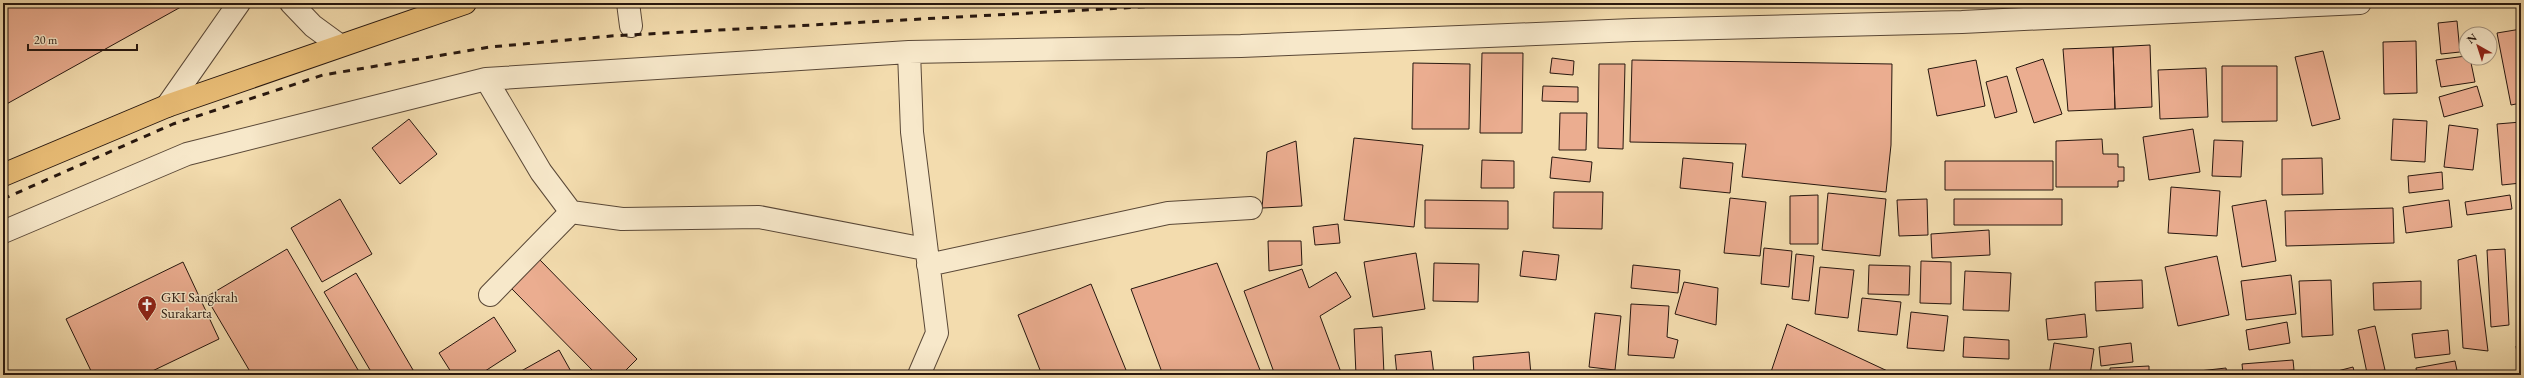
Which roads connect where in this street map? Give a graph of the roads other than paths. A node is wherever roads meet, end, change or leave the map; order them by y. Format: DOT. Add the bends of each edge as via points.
graph roads {
  1 [pos="239,3"];
  2 [pos="291,3"];
  3 [pos="465,3"];
  4 [pos="628,3"];
  5 [pos="2360,3"];
  6 [pos="631,26"];
  7 [pos="339,45"];
  8 [pos="909,52"];
  9 [pos="486,78"];
  10 [pos="167,106"];
  11 [pos="3,175"];
  12 [pos="1251,208"];
  13 [pos="571,212"];
  14 [pos="3,232"];
  15 [pos="927,257"];
  16 [pos="490,296"];
  17 [pos="919,375"];
  1 -- 10 [label="street"];
  2 -- 7 [label="street" via="313,26"];
  3 -- 7 [label="main road"];
  4 -- 6 [label="street"];
  5 -- 8 [label="street" via="1962,22 1633,30 1241,46"];
  7 -- 10 [label="main road"];
  8 -- 9 [label="street"];
  8 -- 15 [label="street" via="912,132"];
  9 -- 13 [label="street" via="541,172"];
  9 -- 14 [label="street" via="187,154"];
  10 -- 11 [label="main road"];
  12 -- 15 [label="street" via="1168,213"];
  13 -- 15 [label="street" via="622,220 759,217"];
  13 -- 16 [label="street"];
  15 -- 17 [label="street" via="937,333"];
}
